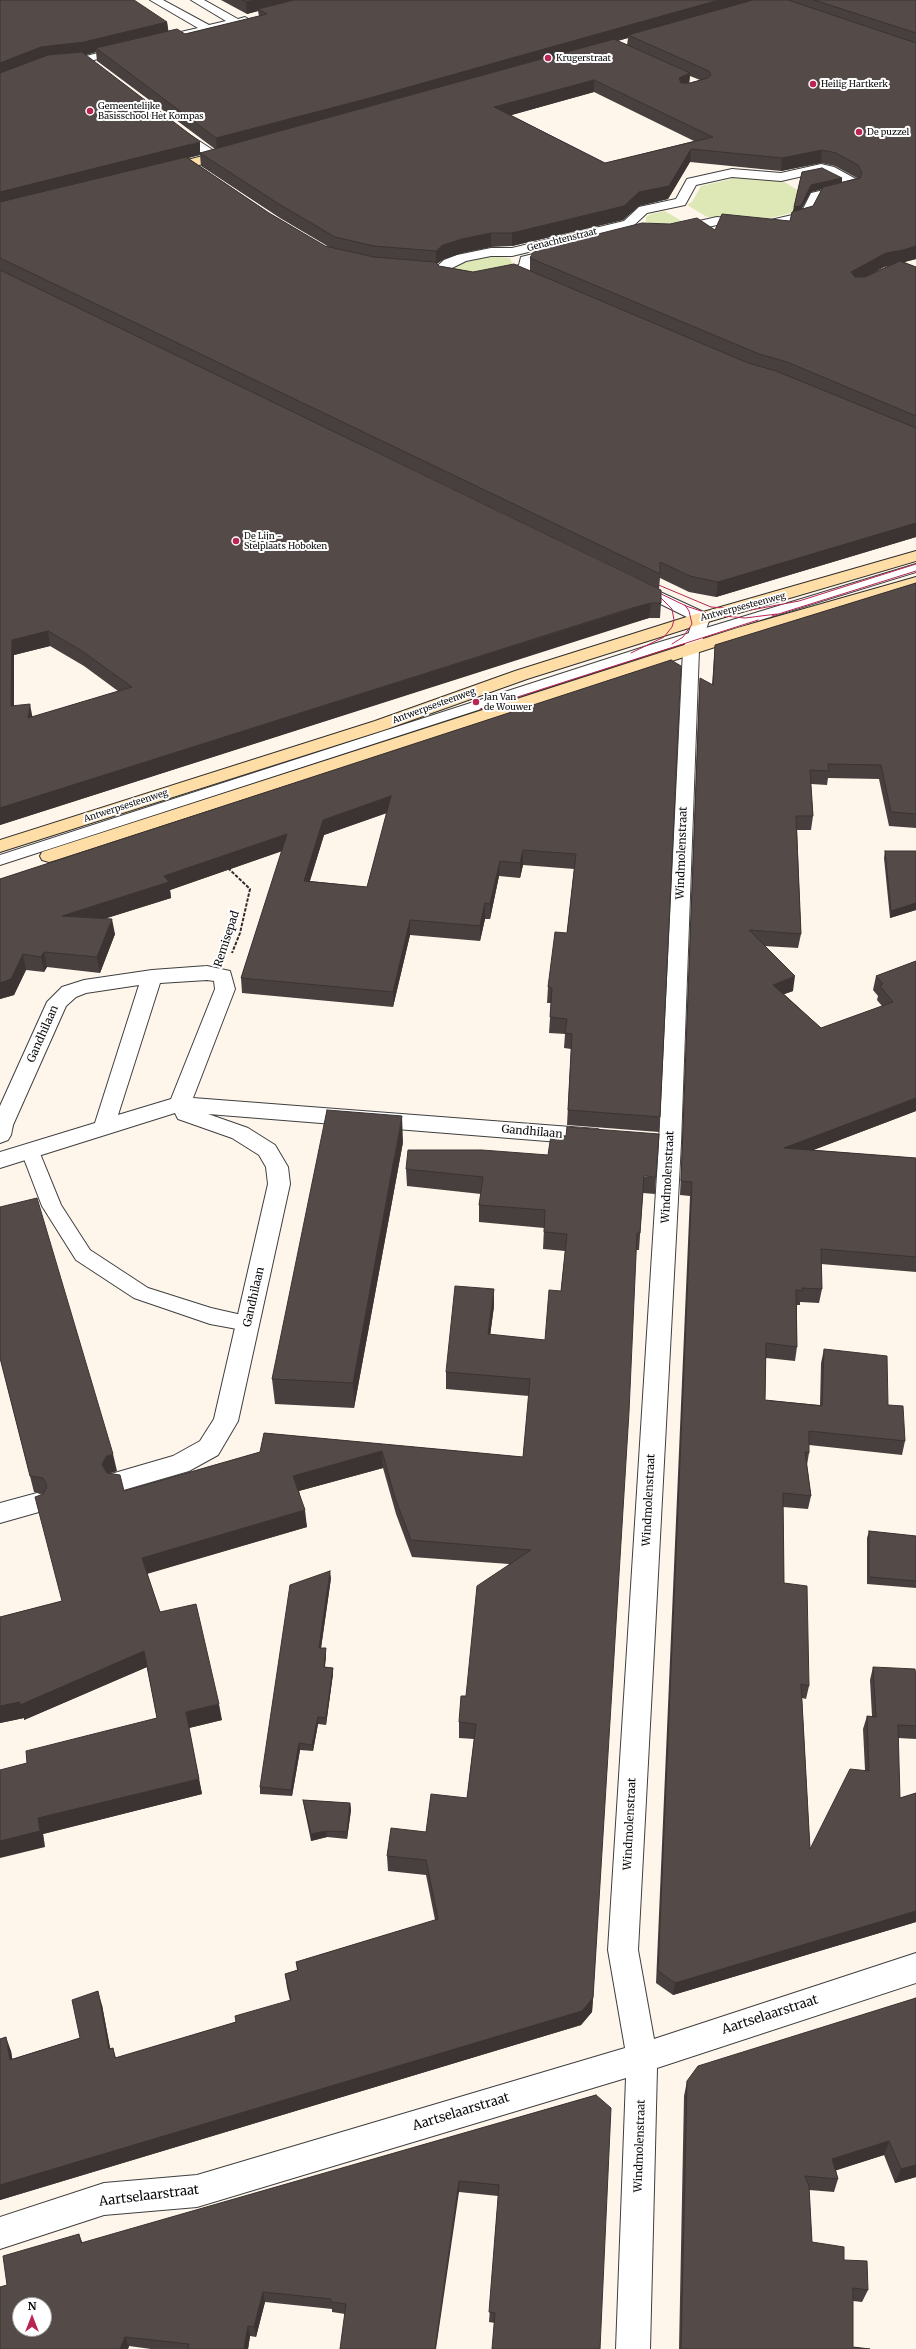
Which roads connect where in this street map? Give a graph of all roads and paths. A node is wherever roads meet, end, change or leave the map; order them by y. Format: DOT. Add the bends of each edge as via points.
graph roads {
  1 [pos="155,0"];
  2 [pos="196,0"];
  3 [pos="259,16"];
  4 [pos="236,22"];
  5 [pos="206,28"];
  6 [pos="153,42"];
  7 [pos="138,46"];
  8 [pos="86,59"];
  9 [pos="47,64"];
  10 [pos="96,68"];
  11 [pos="164,120"];
  12 [pos="243,149"];
  13 [pos="215,157"];
  14 [pos="189,164"];
  15 [pos="152,173"];
  16 [pos="202,173"];
  17 [pos="697,211"];
  18 [pos="675,217"];
  19 [pos="628,224"];
  20 [pos="662,232"];
  21 [pos="512,252"];
  22 [pos="526,260"];
  23 [pos="425,269"];
  24 [pos="515,272"];
  25 [pos="529,278"];
  26 [pos="480,280"];
  27 [pos="916,556"];
  28 [pos="916,568"];
  29 [pos="624,580"];
  30 [pos="916,582"];
  31 [pos="702,618"];
  32 [pos="693,643"];
  33 [pos="0,846"];
  34 [pos="49,856"];
  35 [pos="0,860"];
  36 [pos="225,864"];
  37 [pos="223,976"];
  38 [pos="152,977"];
  39 [pos="180,1104"];
  40 [pos="104,1127"];
  41 [pos="0,1135"];
  42 [pos="614,1139"];
  43 [pos="30,1150"];
  44 [pos="1,1157"];
  45 [pos="248,1323"];
  46 [pos="120,1480"];
  47 [pos="37,1503"];
  48 [pos="0,1513"];
  49 [pos="916,1968"];
  50 [pos="642,2058"];
  51 [pos="0,2233"];
  52 [pos="633,2349"];
  1 -- 5 [label="street"];
  2 -- 4 [label="street"];
  3 -- 4 [label="street"];
  4 -- 5 [label="street"];
  5 -- 6 [label="street"];
  7 -- 8 [label="street"];
  8 -- 9 [label="street"];
  8 -- 10 [label="street"];
  11 -- 13 [label="street"];
  12 -- 13 [label="street"];
  13 -- 14 [label="street"];
  14 -- 15 [label="street"];
  14 -- 16 [label="street"];
  17 -- 18 [label="street" via="687,205 665,210"];
  19 -- 20 [label="street, Genachtenstraat" via="643,210 681,202 691,182 732,173 781,177 821,168 852,182 852,187 815,196 806,216 762,226 717,221"];
  19 -- 21 [label="street, Genachtenstraat"];
  19 -- 22 [label="street, Genachtenstraat" via="641,231"];
  21 -- 22 [label="street"];
  21 -- 23 [label="street, Genachtenstraat" via="491,252 462,258 449,263 445,273"];
  22 -- 24 [label="street, Genachtenstraat" via="525,267"];
  24 -- 25 [label="street"];
  24 -- 26 [label="street"];
  27 -- 31 [label="street, Antwerpsesteenweg"];
  28 -- 32 [label="lane"];
  29 -- 31 [label="street"];
  30 -- 32 [label="street"];
  31 -- 32 [label="street, Windmolenstraat"];
  31 -- 33 [label="street, Antwerpsesteenweg" via="521,675 381,725"];
  32 -- 34 [label="street"];
  32 -- 35 [label="lane"];
  32 -- 50 [label="street, Windmolenstraat" via="662,1143 623,1950"];
  36 -- 37 [label="path, Remisepad" via="250,889 240,933"];
  37 -- 38 [label="street, Gandhilaan" via="207,973"];
  37 -- 39 [label="street" via="225,989"];
  38 -- 40 [label="street"];
  38 -- 41 [label="street, Gandhilaan" via="84,987 69,992 57,1002 2,1125"];
  39 -- 40 [label="street, Gandhilaan"];
  39 -- 42 [label="street, Gandhilaan"];
  39 -- 45 [label="street, Gandhilaan" via="186,1114 240,1133 267,1150 276,1166 279,1184"];
  40 -- 43 [label="street, Gandhilaan"];
  43 -- 44 [label="street, Gandhilaan"];
  43 -- 45 [label="lane" via="52,1206 82,1255 141,1293 210,1316"];
  45 -- 46 [label="street, Gandhilaan" via="226,1421 209,1448 180,1464"];
  47 -- 48 [label="street"];
  49 -- 50 [label="street, Aartselaarstraat"];
  50 -- 51 [label="street, Aartselaarstraat" via="197,2191 104,2199"];
  50 -- 52 [label="street, Windmolenstraat"];
}
